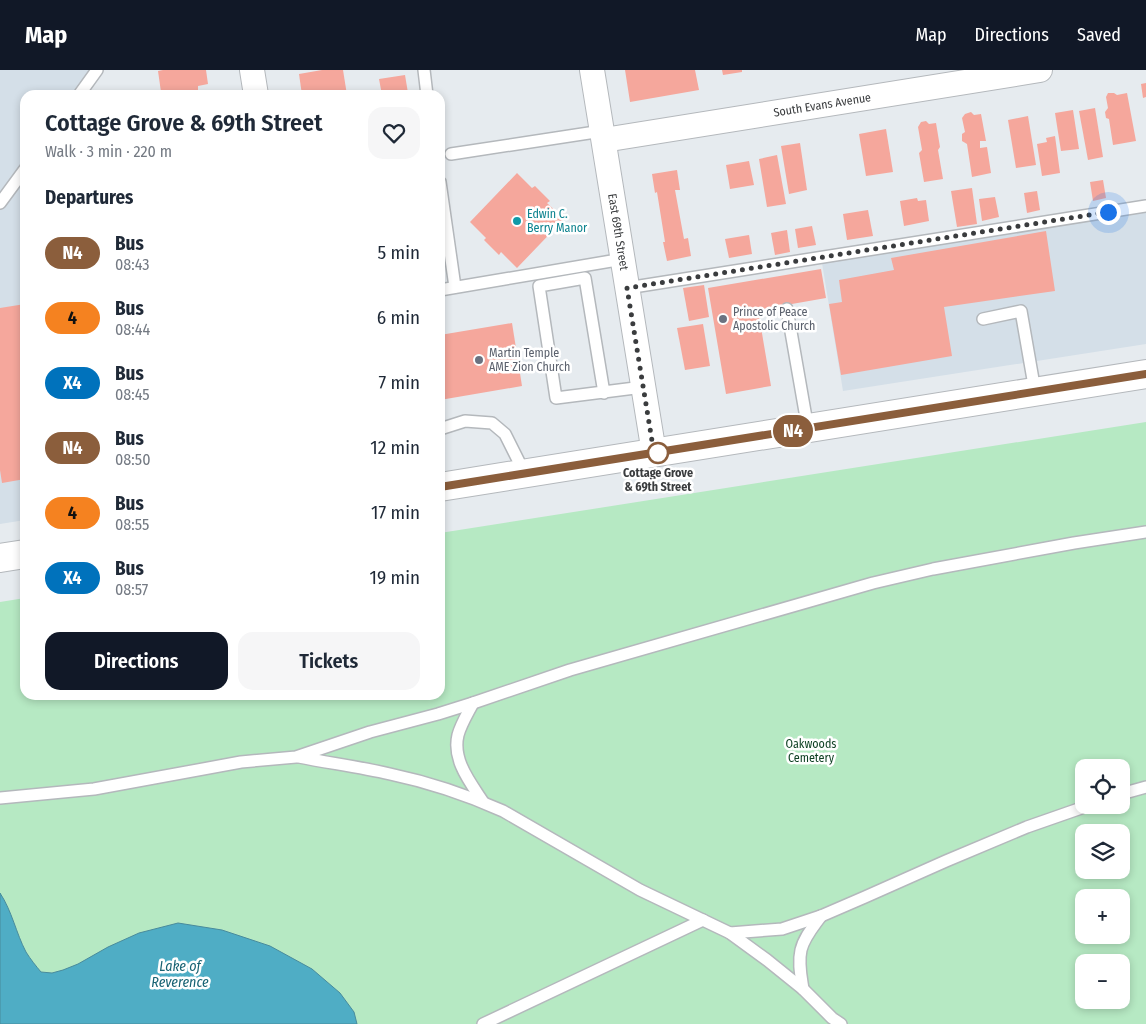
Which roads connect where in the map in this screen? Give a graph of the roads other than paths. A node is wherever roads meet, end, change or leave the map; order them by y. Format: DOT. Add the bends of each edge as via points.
graph roads {
  1 [pos="97,70"];
  2 [pos="252,70"];
  3 [pos="424,70"];
  4 [pos="592,70"];
  5 [pos="1040,70"];
  6 [pos="88,82"];
  7 [pos="82,90"];
  8 [pos="89,90"];
  9 [pos="255,90"];
  10 [pos="427,90"];
  11 [pos="603,135"];
  12 [pos="451,154"];
  13 [pos="20,176"];
  14 [pos="0,203"];
  15 [pos="1146,206"];
  16 [pos="445,217"];
  17 [pos="623,259"];
  18 [pos="570,268"];
  19 [pos="572,281"];
  20 [pos="455,287"];
  21 [pos="627,288"];
  22 [pos="445,289"];
  23 [pos="787,308"];
  24 [pos="983,319"];
  25 [pos="1146,374"];
  26 [pos="643,387"];
  27 [pos="1035,391"];
  28 [pos="604,393"];
  29 [pos="445,427"];
  30 [pos="808,429"];
  31 [pos="654,453"];
  32 [pos="524,474"];
  33 [pos="445,486"];
  34 [pos="1146,532"];
  35 [pos="20,555"];
  36 [pos="0,558"];
  37 [pos="474,703"];
  38 [pos="296,757"];
  39 [pos="1146,787"];
  40 [pos="1130,791"];
  41 [pos="0,798"];
  42 [pos="483,802"];
  43 [pos="1075,810"];
  44 [pos="822,916"];
  45 [pos="703,920"];
  46 [pos="730,933"];
  47 [pos="803,989"];
  48 [pos="483,1024"];
  49 [pos="840,1024"];
  1 -- 6 [label="lane"];
  2 -- 9 [label="street"];
  3 -- 10 [label="lane"];
  4 -- 11 [label="street, East 69th Street"];
  5 -- 11 [label="street, South Evans Avenue"];
  6 -- 7 [label="lane"];
  6 -- 8 [label="lane"];
  11 -- 12 [label="lane"];
  11 -- 17 [label="street, East 69th Street"];
  13 -- 14 [label="lane"];
  15 -- 21 [label="lane"];
  16 -- 20 [label="lane"];
  17 -- 18 [label="lane"];
  17 -- 21 [label="street, East 69th Street"];
  18 -- 19 [label="lane"];
  18 -- 20 [label="lane"];
  19 -- 28 [label="lane" via="585,278"];
  19 -- 28 [label="lane" via="539,286 556,398"];
  20 -- 22 [label="lane"];
  21 -- 26 [label="street, East 69th Street"];
  23 -- 30 [label="lane"];
  24 -- 27 [label="lane" via="1021,311"];
  25 -- 27 [label="main road"];
  26 -- 28 [label="lane"];
  26 -- 31 [label="street, East 69th Street"];
  27 -- 30 [label="main road"];
  29 -- 32 [label="lane" via="465,421 492,422 505,434"];
  30 -- 31 [label="main road"];
  31 -- 32 [label="main road"];
  32 -- 33 [label="main road"];
  34 -- 37 [label="lane" via="933,568 873,583 570,670"];
  35 -- 36 [label="main road"];
  37 -- 38 [label="lane"];
  37 -- 42 [label="lane" via="459,733 456,747 466,776"];
  38 -- 41 [label="lane" via="242,762 94,789"];
  38 -- 42 [label="lane" via="390,774"];
  39 -- 40 [label="lane"];
  42 -- 45 [label="lane" via="640,890"];
  43 -- 44 [label="lane" via="1027,827"];
  44 -- 46 [label="lane" via="782,929"];
  44 -- 47 [label="lane" via="802,949"];
  45 -- 46 [label="lane"];
  45 -- 48 [label="lane"];
  46 -- 47 [label="lane"];
  47 -- 49 [label="lane"];
}
